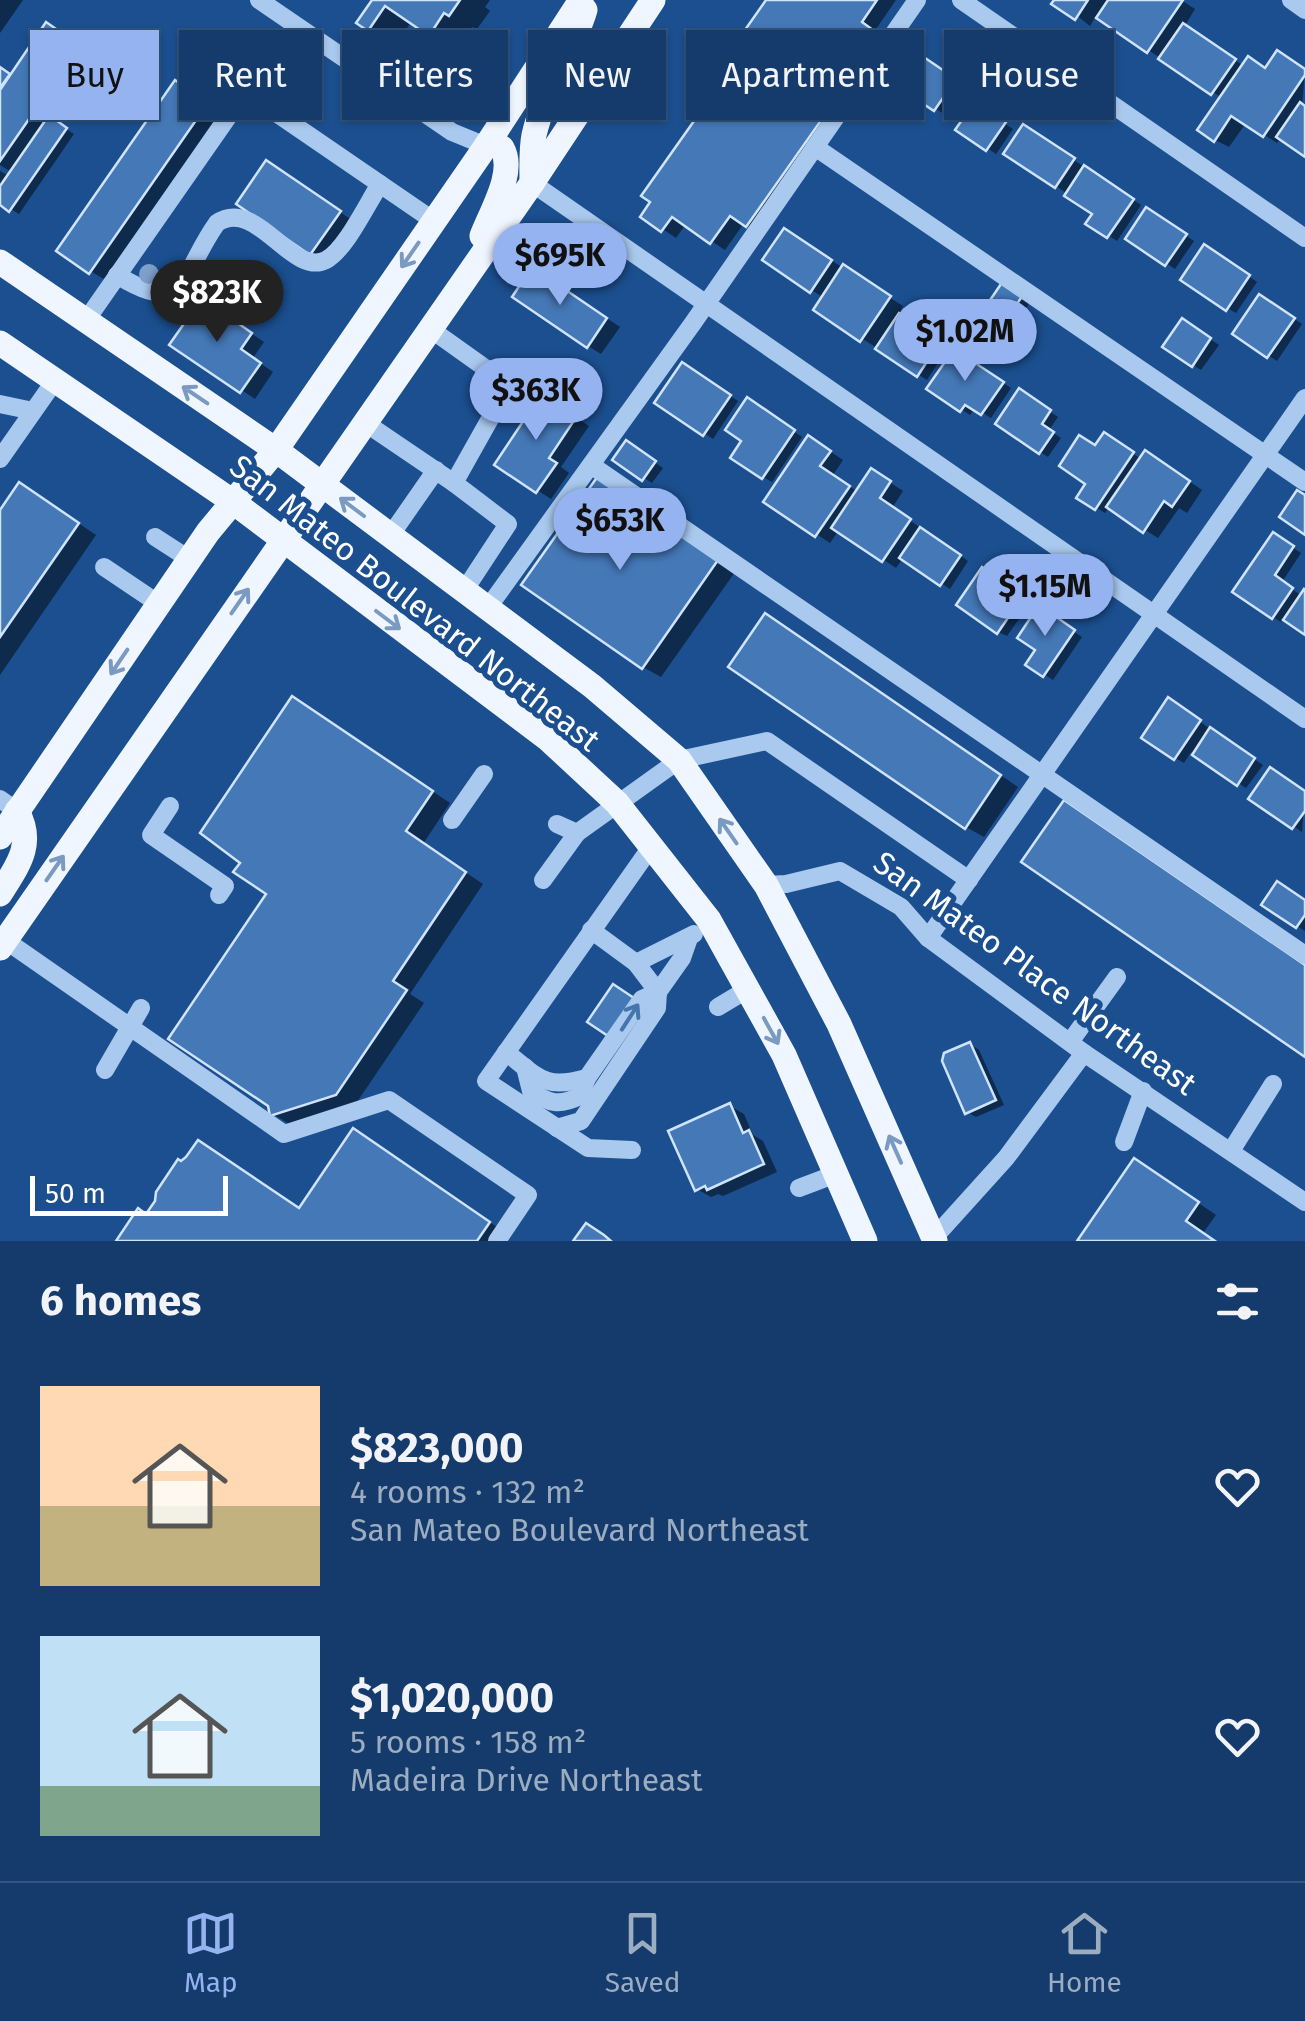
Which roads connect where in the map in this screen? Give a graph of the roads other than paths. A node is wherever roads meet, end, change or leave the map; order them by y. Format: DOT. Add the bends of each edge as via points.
graph roads {
  1 [pos="259,0"];
  2 [pos="584,0"];
  3 [pos="653,0"];
  4 [pos="917,0"];
  5 [pos="961,0"];
  6 [pos="1291,0"];
  7 [pos="1305,10"];
  8 [pos="303,30"];
  9 [pos="322,43"];
  10 [pos="225,120"];
  11 [pos="286,120"];
  12 [pos="486,146"];
  13 [pos="815,147"];
  14 [pos="532,183"];
  15 [pos="380,184"];
  16 [pos="434,221"];
  17 [pos="1305,238"];
  18 [pos="0,262"];
  19 [pos="468,273"];
  20 [pos="117,275"];
  21 [pos="706,304"];
  22 [pos="85,322"];
  23 [pos="429,328"];
  24 [pos="0,343"];
  25 [pos="56,379"];
  26 [pos="1305,398"];
  27 [pos="0,404"];
  28 [pos="34,411"];
  29 [pos="364,422"];
  30 [pos="276,450"];
  31 [pos="1265,455"];
  32 [pos="0,459"];
  33 [pos="590,466"];
  34 [pos="436,470"];
  35 [pos="1305,482"];
  36 [pos="454,483"];
  37 [pos="321,484"];
  38 [pos="232,501"];
  39 [pos="390,536"];
  40 [pos="155,537"];
  41 [pos="281,542"];
  42 [pos="189,559"];
  43 [pos="104,567"];
  44 [pos="464,590"];
  45 [pos="159,604"];
  46 [pos="487,608"];
  47 [pos="1153,615"];
  48 [pos="1305,718"];
  49 [pos="679,760"];
  50 [pos="484,774"];
  51 [pos="1042,774"];
  52 [pos="616,803"];
  53 [pos="8,805"];
  54 [pos="170,806"];
  55 [pos="452,820"];
  56 [pos="557,824"];
  57 [pos="578,833"];
  58 [pos="0,836"];
  59 [pos="651,847"];
  60 [pos="543,880"];
  61 [pos="968,880"];
  62 [pos="766,884"];
  63 [pos="0,894"];
  64 [pos="218,896"];
  65 [pos="709,920"];
  66 [pos="591,930"];
  67 [pos="689,938"];
  68 [pos="928,938"];
  69 [pos="3,944"];
  70 [pos="1305,956"];
  71 [pos="636,963"];
  72 [pos="1117,977"];
  73 [pos="748,988"];
  74 [pos="658,992"];
  75 [pos="718,1007"];
  76 [pos="142,1008"];
  77 [pos="128,1026"];
  78 [pos="1077,1048"];
  79 [pos="506,1052"];
  80 [pos="105,1070"];
  81 [pos="1272,1084"];
  82 [pos="1144,1090"];
  83 [pos="557,1128"];
  84 [pos="1124,1142"];
  85 [pos="632,1150"];
  86 [pos="1231,1151"];
  87 [pos="836,1174"];
  88 [pos="798,1188"];
  89 [pos="1305,1202"];
  90 [pos="933,1240"];
  91 [pos="497,1241"];
  92 [pos="864,1241"];
  1 -- 8 [label="street"];
  2 -- 12 [label="main road"];
  2 -- 14 [label="main road" via="575,42 533,139"];
  3 -- 14 [label="main road"];
  4 -- 13 [label="street"];
  5 -- 17 [label="street"];
  6 -- 7 [label="street"];
  9 -- 12 [label="street" via="452,132"];
  10 -- 20 [label="street"];
  11 -- 15 [label="street"];
  12 -- 16 [label="main road"];
  12 -- 19 [label="main road" via="502,148 507,162"];
  13 -- 21 [label="street"];
  13 -- 31 [label="street"];
  14 -- 19 [label="main road"];
  14 -- 21 [label="street"];
  15 -- 16 [label="street"];
  15 -- 20 [label="street" via="324,261 309,262 253,223 224,218 169,293 142,291"];
  16 -- 30 [label="main road, one-way"];
  18 -- 22 [label="main road, San Mateo Boulevard Northeast"];
  19 -- 23 [label="main road"];
  20 -- 22 [label="street"];
  21 -- 33 [label="street"];
  21 -- 47 [label="street"];
  30 -- 22 [label="main road, San Mateo Boulevard Northeast, one-way"];
  23 -- 29 [label="main road"];
  23 -- 36 [label="street" via="509,385"];
  24 -- 25 [label="main road, San Mateo Boulevard Northeast"];
  25 -- 28 [label="street"];
  25 -- 38 [label="main road, San Mateo Boulevard Northeast"];
  26 -- 31 [label="street"];
  27 -- 28 [label="street"];
  28 -- 32 [label="street"];
  29 -- 34 [label="street"];
  29 -- 37 [label="main road"];
  30 -- 37 [label="main road, San Mateo Boulevard Northeast"];
  30 -- 38 [label="main road"];
  31 -- 35 [label="street"];
  31 -- 47 [label="street"];
  33 -- 46 [label="street"];
  33 -- 51 [label="street"];
  34 -- 36 [label="street"];
  34 -- 39 [label="street"];
  36 -- 44 [label="street" via="508,524"];
  39 -- 37 [label="main road, San Mateo Boulevard Northeast, one-way"];
  37 -- 41 [label="main road"];
  38 -- 41 [label="main road, San Mateo Boulevard Northeast"];
  38 -- 42 [label="main road"];
  39 -- 44 [label="main road, San Mateo Boulevard Northeast"];
  40 -- 42 [label="street"];
  41 -- 52 [label="main road, San Mateo Boulevard Northeast, one-way" via="548,739"];
  69 -- 41 [label="main road, one-way"];
  42 -- 45 [label="main road"];
  43 -- 45 [label="street"];
  44 -- 46 [label="main road, San Mateo Boulevard Northeast"];
  45 -- 53 [label="main road, one-way"];
  46 -- 49 [label="main road, San Mateo Boulevard Northeast"];
  47 -- 48 [label="street"];
  47 -- 51 [label="street"];
  49 -- 52 [label="street"];
  49 -- 61 [label="street" via="767,741"];
  62 -- 49 [label="main road, San Mateo Boulevard Northeast, one-way"];
  50 -- 55 [label="street"];
  51 -- 61 [label="street"];
  51 -- 70 [label="street"];
  52 -- 57 [label="street"];
  52 -- 59 [label="main road, San Mateo Boulevard Northeast"];
  53 -- 58 [label="main road"];
  53 -- 63 [label="main road" via="26,828 22,858"];
  54 -- 64 [label="street" via="151,836 160,849 225,886"];
  56 -- 57 [label="street"];
  57 -- 60 [label="street"];
  59 -- 65 [label="main road, San Mateo Boulevard Northeast"];
  59 -- 66 [label="street"];
  61 -- 68 [label="street"];
  62 -- 68 [label="street, San Mateo Place Northeast" via="840,871 901,906"];
  90 -- 62 [label="main road, San Mateo Boulevard Northeast, one-way" via="839,1024"];
  65 -- 67 [label="street"];
  65 -- 73 [label="main road, San Mateo Boulevard Northeast"];
  66 -- 71 [label="street"];
  66 -- 79 [label="street"];
  67 -- 71 [label="street"];
  67 -- 74 [label="street"];
  68 -- 78 [label="street, San Mateo Place Northeast"];
  69 -- 77 [label="street" via="73,975"];
  71 -- 74 [label="street"];
  72 -- 78 [label="street"];
  73 -- 75 [label="street"];
  73 -- 87 [label="main road, San Mateo Boulevard Northeast, one-way"];
  79 -- 74 [label="street, one-way" via="560,1086 587,1078 642,999"];
  74 -- 83 [label="street" via="657,1008 581,1121"];
  76 -- 77 [label="street"];
  77 -- 80 [label="street"];
  77 -- 91 [label="street" via="284,1134 390,1100 528,1194"];
  78 -- 82 [label="street, San Mateo Place Northeast"];
  78 -- 90 [label="street" via="1006,1158"];
  79 -- 83 [label="street" via="486,1082"];
  81 -- 86 [label="street"];
  82 -- 84 [label="street"];
  82 -- 86 [label="street, San Mateo Place Northeast"];
  83 -- 85 [label="street" via="588,1148"];
  86 -- 89 [label="street, San Mateo Place Northeast"];
  87 -- 88 [label="street"];
  87 -- 92 [label="main road, San Mateo Boulevard Northeast"];
}
